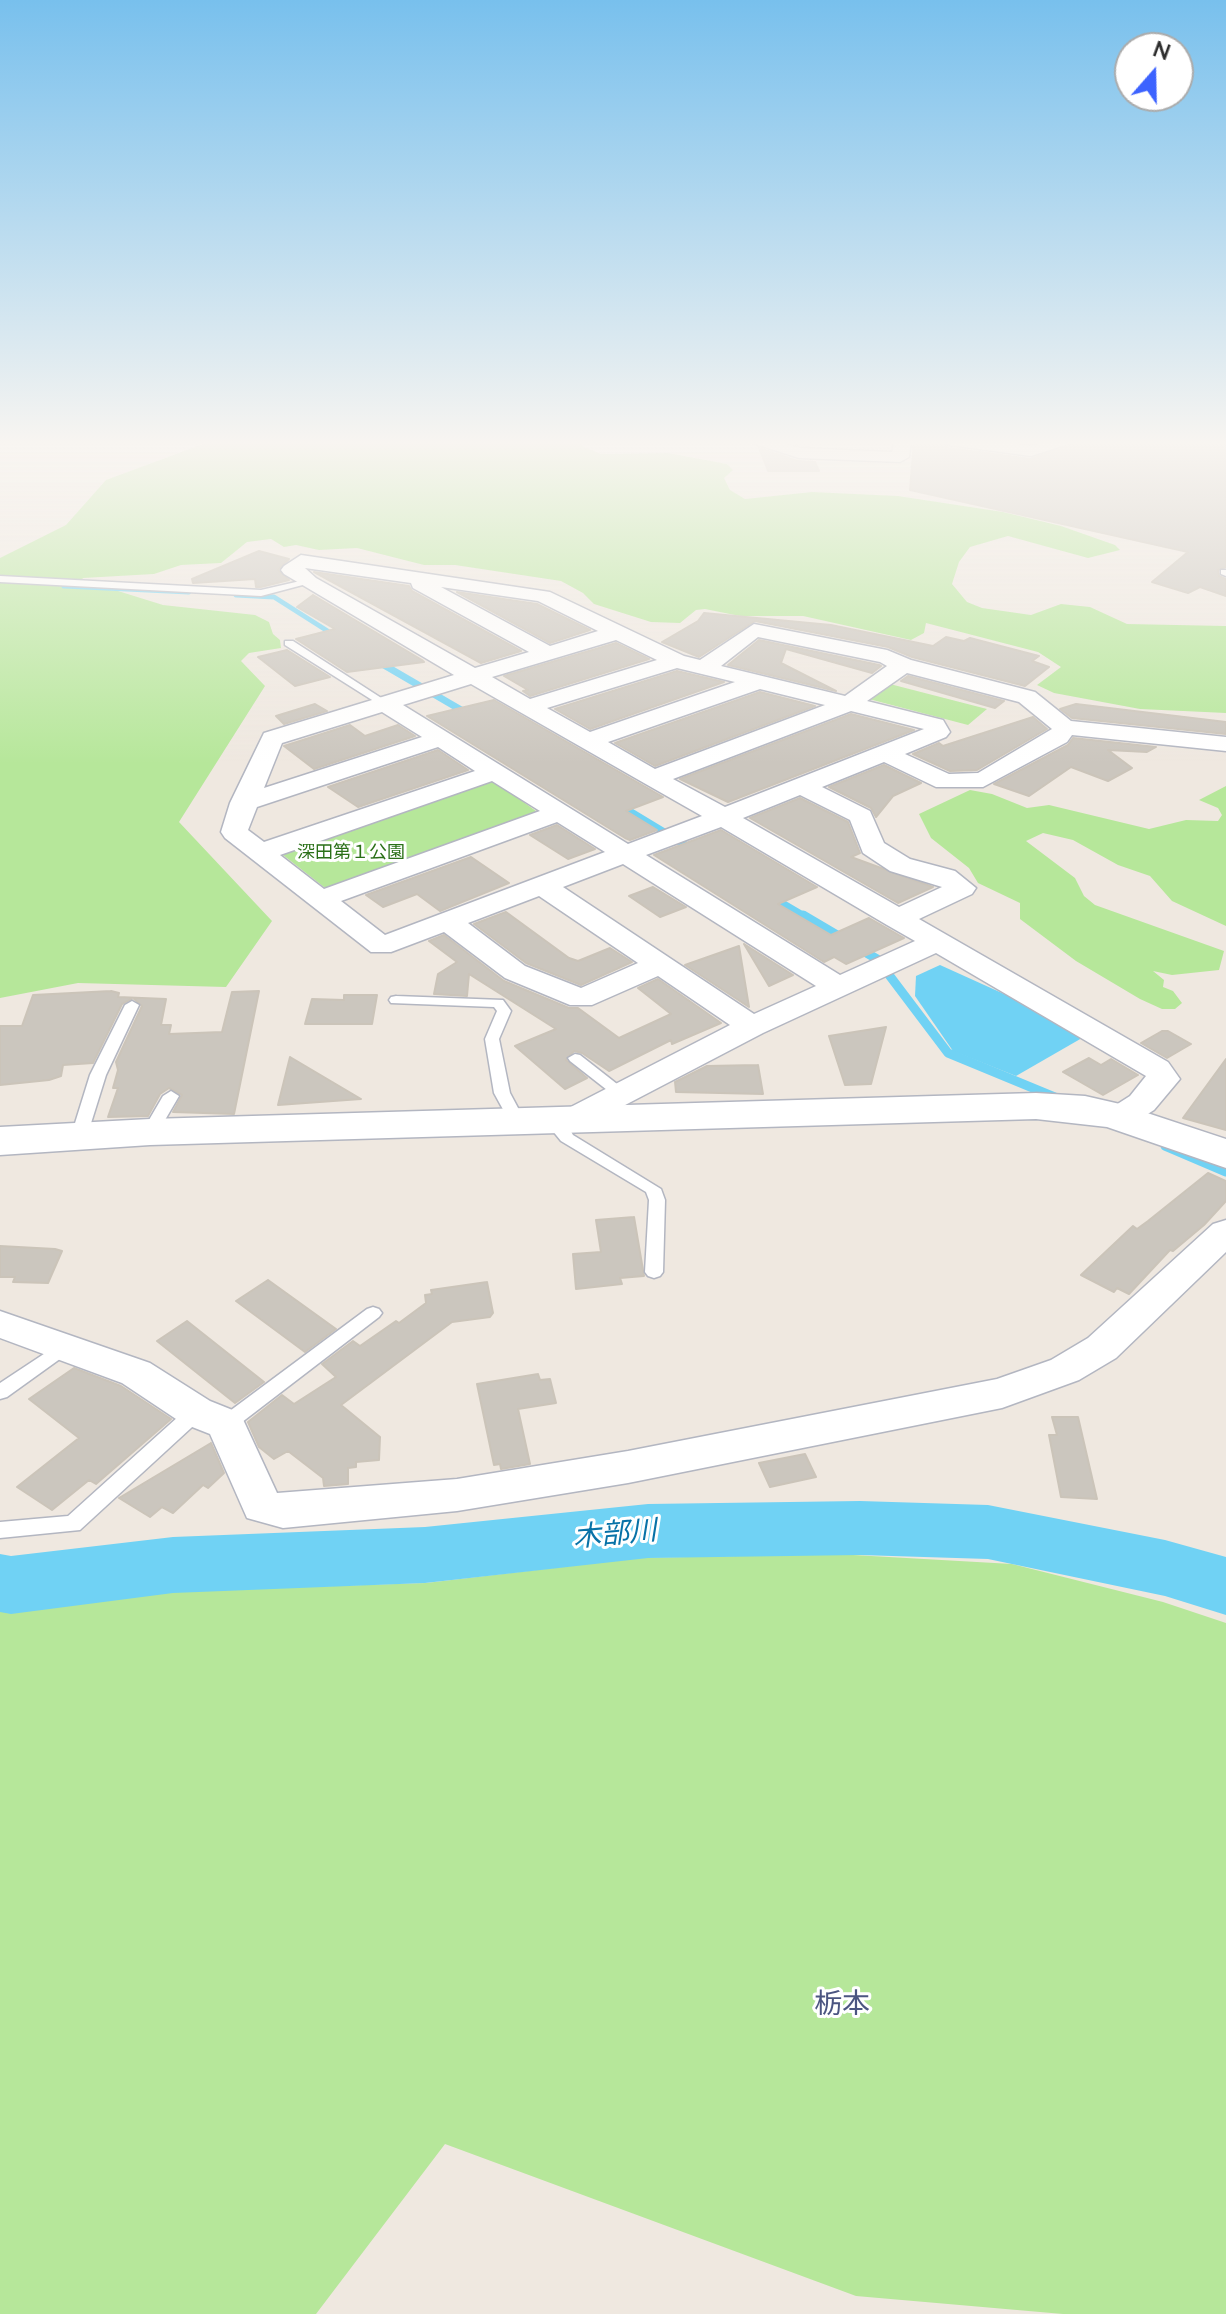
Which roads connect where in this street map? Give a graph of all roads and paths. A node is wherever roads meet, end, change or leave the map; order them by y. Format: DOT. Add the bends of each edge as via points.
graph roads {
  1 [pos="425,577"];
  2 [pos="0,579"];
  3 [pos="309,582"];
  4 [pos="615,633"];
  5 [pos="289,643"];
  6 [pos="547,653"];
  7 [pos="676,661"];
  8 [pos="903,665"];
  9 [pos="703,669"];
  10 [pos="473,676"];
  11 [pos="758,682"];
  12 [pos="384,703"];
  13 [pos="848,704"];
  14 [pos="528,707"];
  15 [pos="1065,728"];
  16 [pos="440,739"];
  17 [pos="588,741"];
  18 [pos="1226,744"];
  19 [pos="884,753"];
  20 [pos="495,772"];
  21 [pos="653,778"];
  22 [pos="801,786"];
  23 [pos="243,803"];
  24 [pos="559,813"];
  25 [pos="723,817"];
  26 [pos="262,852"];
  27 [pos="625,855"];
  28 [pos="543,886"];
  29 [pos="322,899"];
  30 [pos="897,919"];
  31 [pos="448,922"];
  32 [pos="936,942"];
  33 [pos="658,965"];
  34 [pos="839,987"];
  35 [pos="396,1000"];
  36 [pos="132,1005"];
  37 [pos="752,1026"];
  38 [pos="575,1058"];
  39 [pos="621,1094"];
  40 [pos="171,1096"];
  41 [pos="1120,1117"];
  42 [pos="549,1120"];
  43 [pos="150,1132"];
  44 [pos="79,1136"];
  45 [pos="0,1141"];
  46 [pos="1226,1154"];
  47 [pos="1226,1232"];
  48 [pos="654,1272"];
  49 [pos="373,1313"];
  50 [pos="0,1324"];
  51 [pos="65,1346"];
  52 [pos="0,1392"];
  53 [pos="211,1418"];
  54 [pos="0,1530"];
  1 -- 3 [label="street" via="301,561 291,570"];
  1 -- 4 [label="street" via="543,596"];
  1 -- 6 [label="street" via="420,584"];
  2 -- 3 [label="lane" via="261,593"];
  3 -- 10 [label="street"];
  4 -- 6 [label="street"];
  4 -- 7 [label="street"];
  5 -- 12 [label="lane"];
  6 -- 10 [label="street"];
  7 -- 9 [label="street"];
  7 -- 14 [label="street"];
  8 -- 9 [label="street" via="887,657 754,630"];
  8 -- 13 [label="street"];
  8 -- 15 [label="street" via="1027,697"];
  9 -- 11 [label="street"];
  10 -- 12 [label="street"];
  10 -- 14 [label="street"];
  11 -- 13 [label="street"];
  11 -- 17 [label="street"];
  12 -- 16 [label="street"];
  12 -- 23 [label="street" via="272,738"];
  13 -- 19 [label="street" via="935,725 938,732"];
  13 -- 21 [label="street"];
  14 -- 17 [label="street"];
  15 -- 18 [label="street"];
  15 -- 19 [label="street" via="1059,737 983,780 945,782"];
  16 -- 20 [label="street"];
  16 -- 23 [label="street"];
  17 -- 21 [label="street"];
  19 -- 22 [label="street"];
  20 -- 24 [label="street"];
  20 -- 26 [label="street"];
  21 -- 25 [label="street"];
  22 -- 25 [label="street"];
  22 -- 30 [label="street" via="861,816 872,847 900,865 945,877 962,888"];
  23 -- 26 [label="street" via="234,832"];
  24 -- 27 [label="street"];
  24 -- 29 [label="street"];
  25 -- 27 [label="street"];
  25 -- 30 [label="street"];
  26 -- 29 [label="street"];
  27 -- 28 [label="street"];
  27 -- 34 [label="street"];
  28 -- 31 [label="street"];
  28 -- 33 [label="street"];
  29 -- 31 [label="street" via="381,946"];
  30 -- 32 [label="street"];
  31 -- 33 [label="street" via="515,972 581,999"];
  32 -- 34 [label="street"];
  32 -- 41 [label="street" via="1157,1069 1164,1079"];
  33 -- 37 [label="street"];
  34 -- 37 [label="street"];
  35 -- 42 [label="lane" via="498,1003 504,1011 492,1039 502,1093"];
  36 -- 44 [label="lane" via="98,1075"];
  37 -- 39 [label="street"];
  38 -- 39 [label="lane"];
  39 -- 42 [label="street"];
  40 -- 43 [label="lane"];
  41 -- 42 [label="street" via="1036,1106"];
  41 -- 46 [label="street"];
  42 -- 43 [label="street"];
  42 -- 48 [label="lane" via="567,1138 653,1189"];
  43 -- 44 [label="street"];
  44 -- 45 [label="street"];
  47 -- 53 [label="street" via="1102,1348 1065,1370 1002,1393 628,1467 457,1495 283,1511 262,1506"];
  49 -- 53 [label="lane"];
  50 -- 51 [label="street"];
  51 -- 52 [label="lane"];
  51 -- 53 [label="street" via="136,1373"];
  53 -- 54 [label="lane" via="73,1524"];
}
